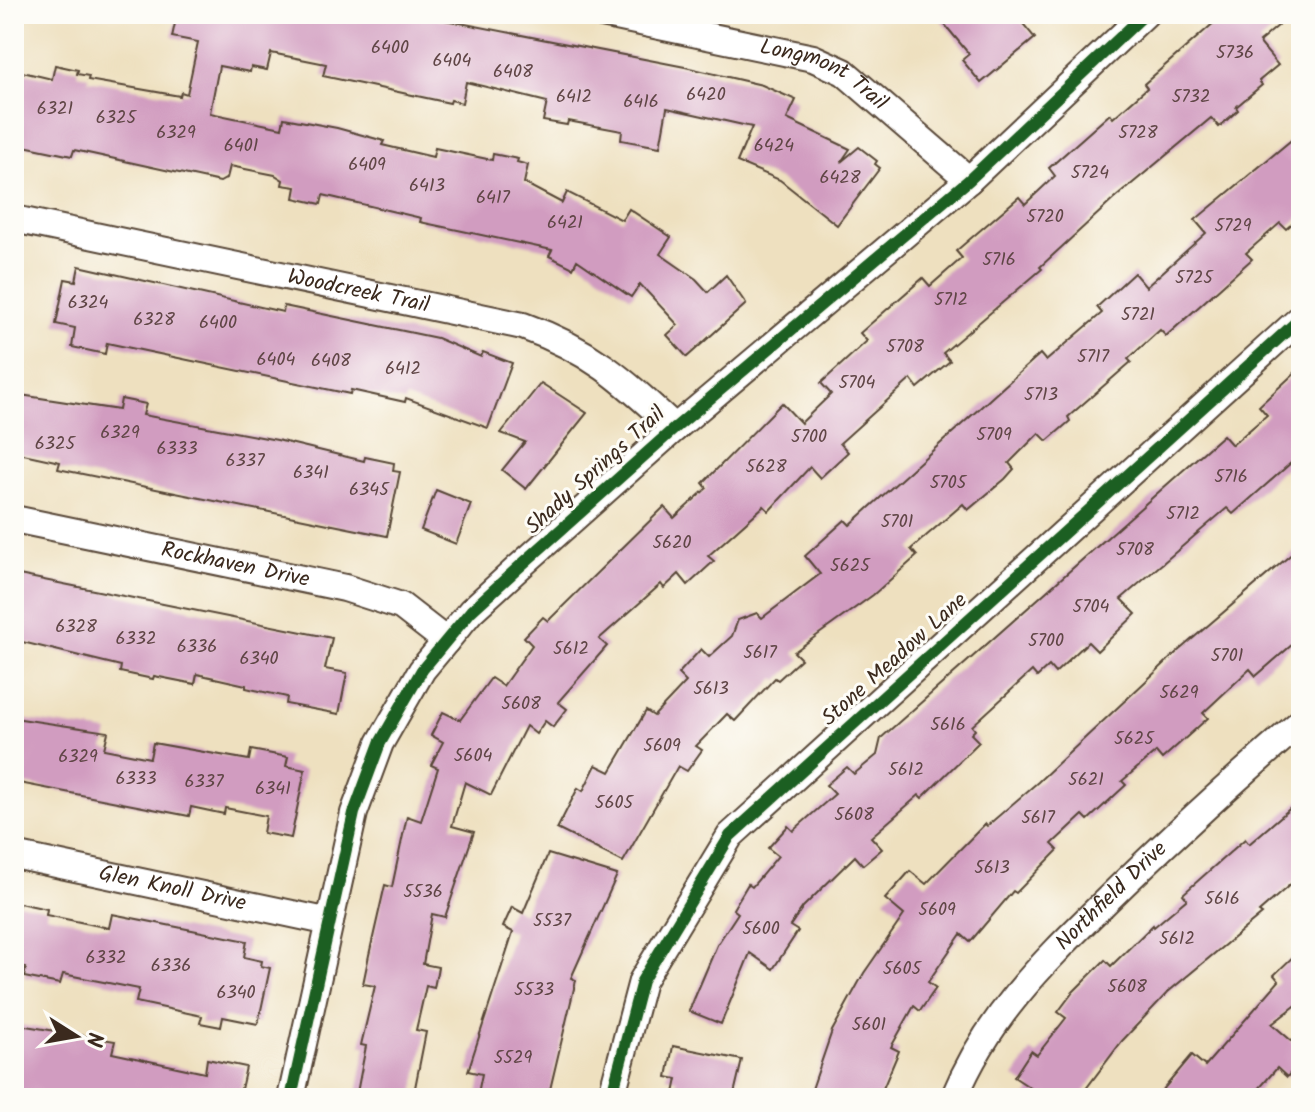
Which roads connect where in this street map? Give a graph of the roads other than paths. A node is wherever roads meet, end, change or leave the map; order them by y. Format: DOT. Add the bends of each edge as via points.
graph roads {
  1 [pos="602,14"];
  2 [pos="1145,14"];
  3 [pos="969,180"];
  4 [pos="14,219"];
  5 [pos="1301,318"];
  6 [pos="675,428"];
  7 [pos="14,519"];
  8 [pos="446,641"];
  9 [pos="1301,722"];
  10 [pos="14,855"];
  11 [pos="330,922"];
  12 [pos="291,1098"];
  13 [pos="611,1098"];
  14 [pos="954,1098"];
  1 -- 3 [label="street, Longmont Trail" via="824,63 844,72"];
  2 -- 3 [label="street, Shady Springs Trail"];
  3 -- 6 [label="street, Shady Springs Trail"];
  4 -- 6 [label="street, Woodcreek Trail" via="523,326 585,353"];
  5 -- 13 [label="street, Stone Meadow Lane" via="730,836 642,981"];
  6 -- 8 [label="street, Shady Springs Trail" via="471,611"];
  7 -- 8 [label="street, Rockhaven Drive" via="345,588 401,606"];
  8 -- 11 [label="street, Shady Springs Trail" via="422,670 380,743 354,813"];
  9 -- 14 [label="street, Northfield Drive" via="1188,819 1020,986 985,1035"];
  10 -- 11 [label="street, Glen Knoll Drive"];
  11 -- 12 [label="street, Shady Springs Trail"];
}
